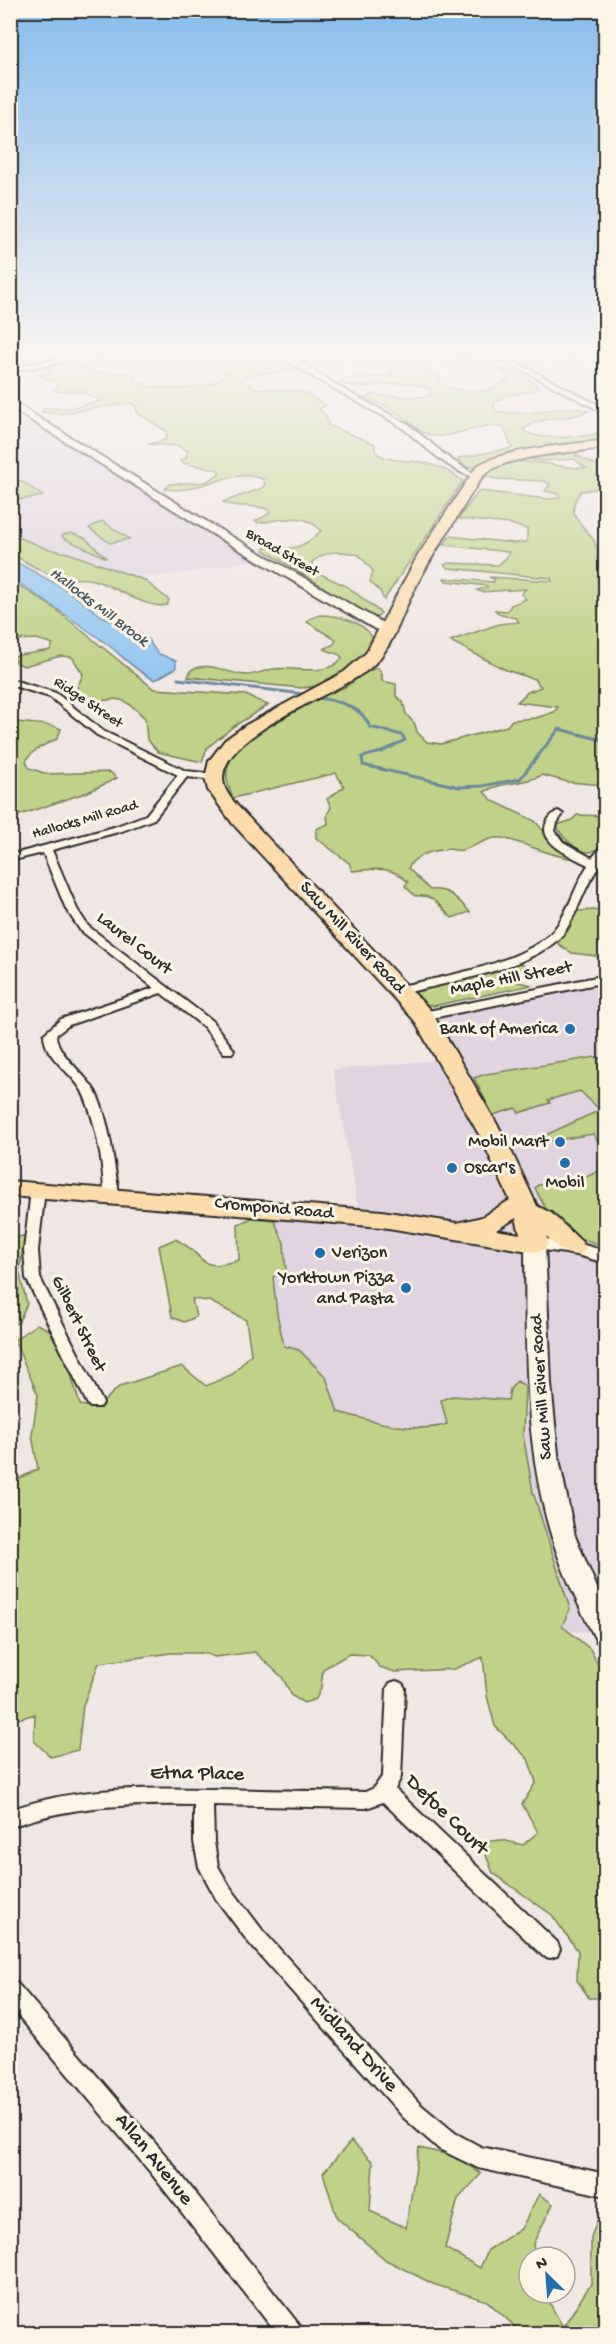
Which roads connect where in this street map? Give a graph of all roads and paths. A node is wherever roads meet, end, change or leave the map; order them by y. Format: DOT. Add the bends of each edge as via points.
graph roads {
  1 [pos="99,458"];
  2 [pos="444,458"];
  3 [pos="520,458"];
  4 [pos="477,475"];
  5 [pos="389,628"];
  6 [pos="10,682"];
  7 [pos="184,774"];
  8 [pos="214,777"];
  9 [pos="558,814"];
  10 [pos="45,848"];
  11 [pos="606,848"];
  12 [pos="10,858"];
  13 [pos="595,864"];
  14 [pos="606,978"];
  15 [pos="162,989"];
  16 [pos="401,990"];
  17 [pos="423,1016"];
  18 [pos="228,1050"];
  19 [pos="10,1188"];
  20 [pos="38,1190"];
  21 [pos="111,1195"];
  22 [pos="527,1207"];
  23 [pos="457,1230"];
  24 [pos="535,1244"];
  25 [pos="573,1248"];
  26 [pos="606,1257"];
  27 [pos="95,1403"];
  28 [pos="605,1633"];
  29 [pos="396,1688"];
  30 [pos="383,1790"];
  31 [pos="203,1797"];
  32 [pos="10,1819"];
  33 [pos="550,1949"];
  34 [pos="10,1990"];
  35 [pos="606,2185"];
  36 [pos="292,2334"];
  1 -- 5 [label="street, Broad Street" via="218,533 379,626"];
  2 -- 4 [label="street"];
  3 -- 4 [label="highway" via="499,462"];
  4 -- 5 [label="highway" via="412,579"];
  5 -- 8 [label="highway" via="377,649 352,674 235,740 224,751"];
  6 -- 7 [label="street, Ridge Street" via="52,695 100,733"];
  7 -- 8 [label="street, Ridge Street"];
  7 -- 10 [label="street, Hallocks Mill Road" via="150,817"];
  8 -- 16 [label="highway, Saw Mill River Road" via="220,795 240,820"];
  9 -- 13 [label="street" via="549,827 551,836 563,848"];
  10 -- 12 [label="street, Hallocks Mill Road"];
  10 -- 15 [label="street, Laurel Court" via="74,916"];
  11 -- 13 [label="street"];
  13 -- 16 [label="street" via="557,933 544,945 490,967"];
  14 -- 17 [label="street, Maple Hill Street"];
  15 -- 18 [label="street, Laurel Court" via="208,1024"];
  15 -- 21 [label="street" via="64,1022 50,1034 53,1048 93,1097"];
  16 -- 17 [label="highway, Saw Mill River Road"];
  17 -- 22 [label="highway, Saw Mill River Road" via="506,1162"];
  19 -- 20 [label="highway, Crompond Road"];
  20 -- 21 [label="highway, Crompond Road"];
  20 -- 27 [label="street, Gilbert Street" via="31,1250 33,1278"];
  21 -- 23 [label="highway, Crompond Road" via="382,1219"];
  22 -- 23 [label="highway" via="510,1209 485,1225"];
  22 -- 24 [label="highway, Saw Mill River Road"];
  22 -- 25 [label="highway"];
  23 -- 24 [label="highway, Crompond Road"];
  24 -- 25 [label="street"];
  24 -- 28 [label="main road, Saw Mill River Road" via="547,1466 559,1522 578,1577"];
  25 -- 26 [label="street"];
  29 -- 30 [label="street, Defoe Court" via="392,1777"];
  30 -- 31 [label="street, Etna Place" via="366,1800"];
  30 -- 33 [label="street, Defoe Court"];
  31 -- 32 [label="street, Etna Place" via="132,1796 70,1801 35,1808"];
  31 -- 35 [label="street, Midland Drive" via="209,1867 223,1893 256,1937 412,2111 447,2141 478,2157"];
  34 -- 36 [label="street, Allan Avenue" via="159,2165"];
}
